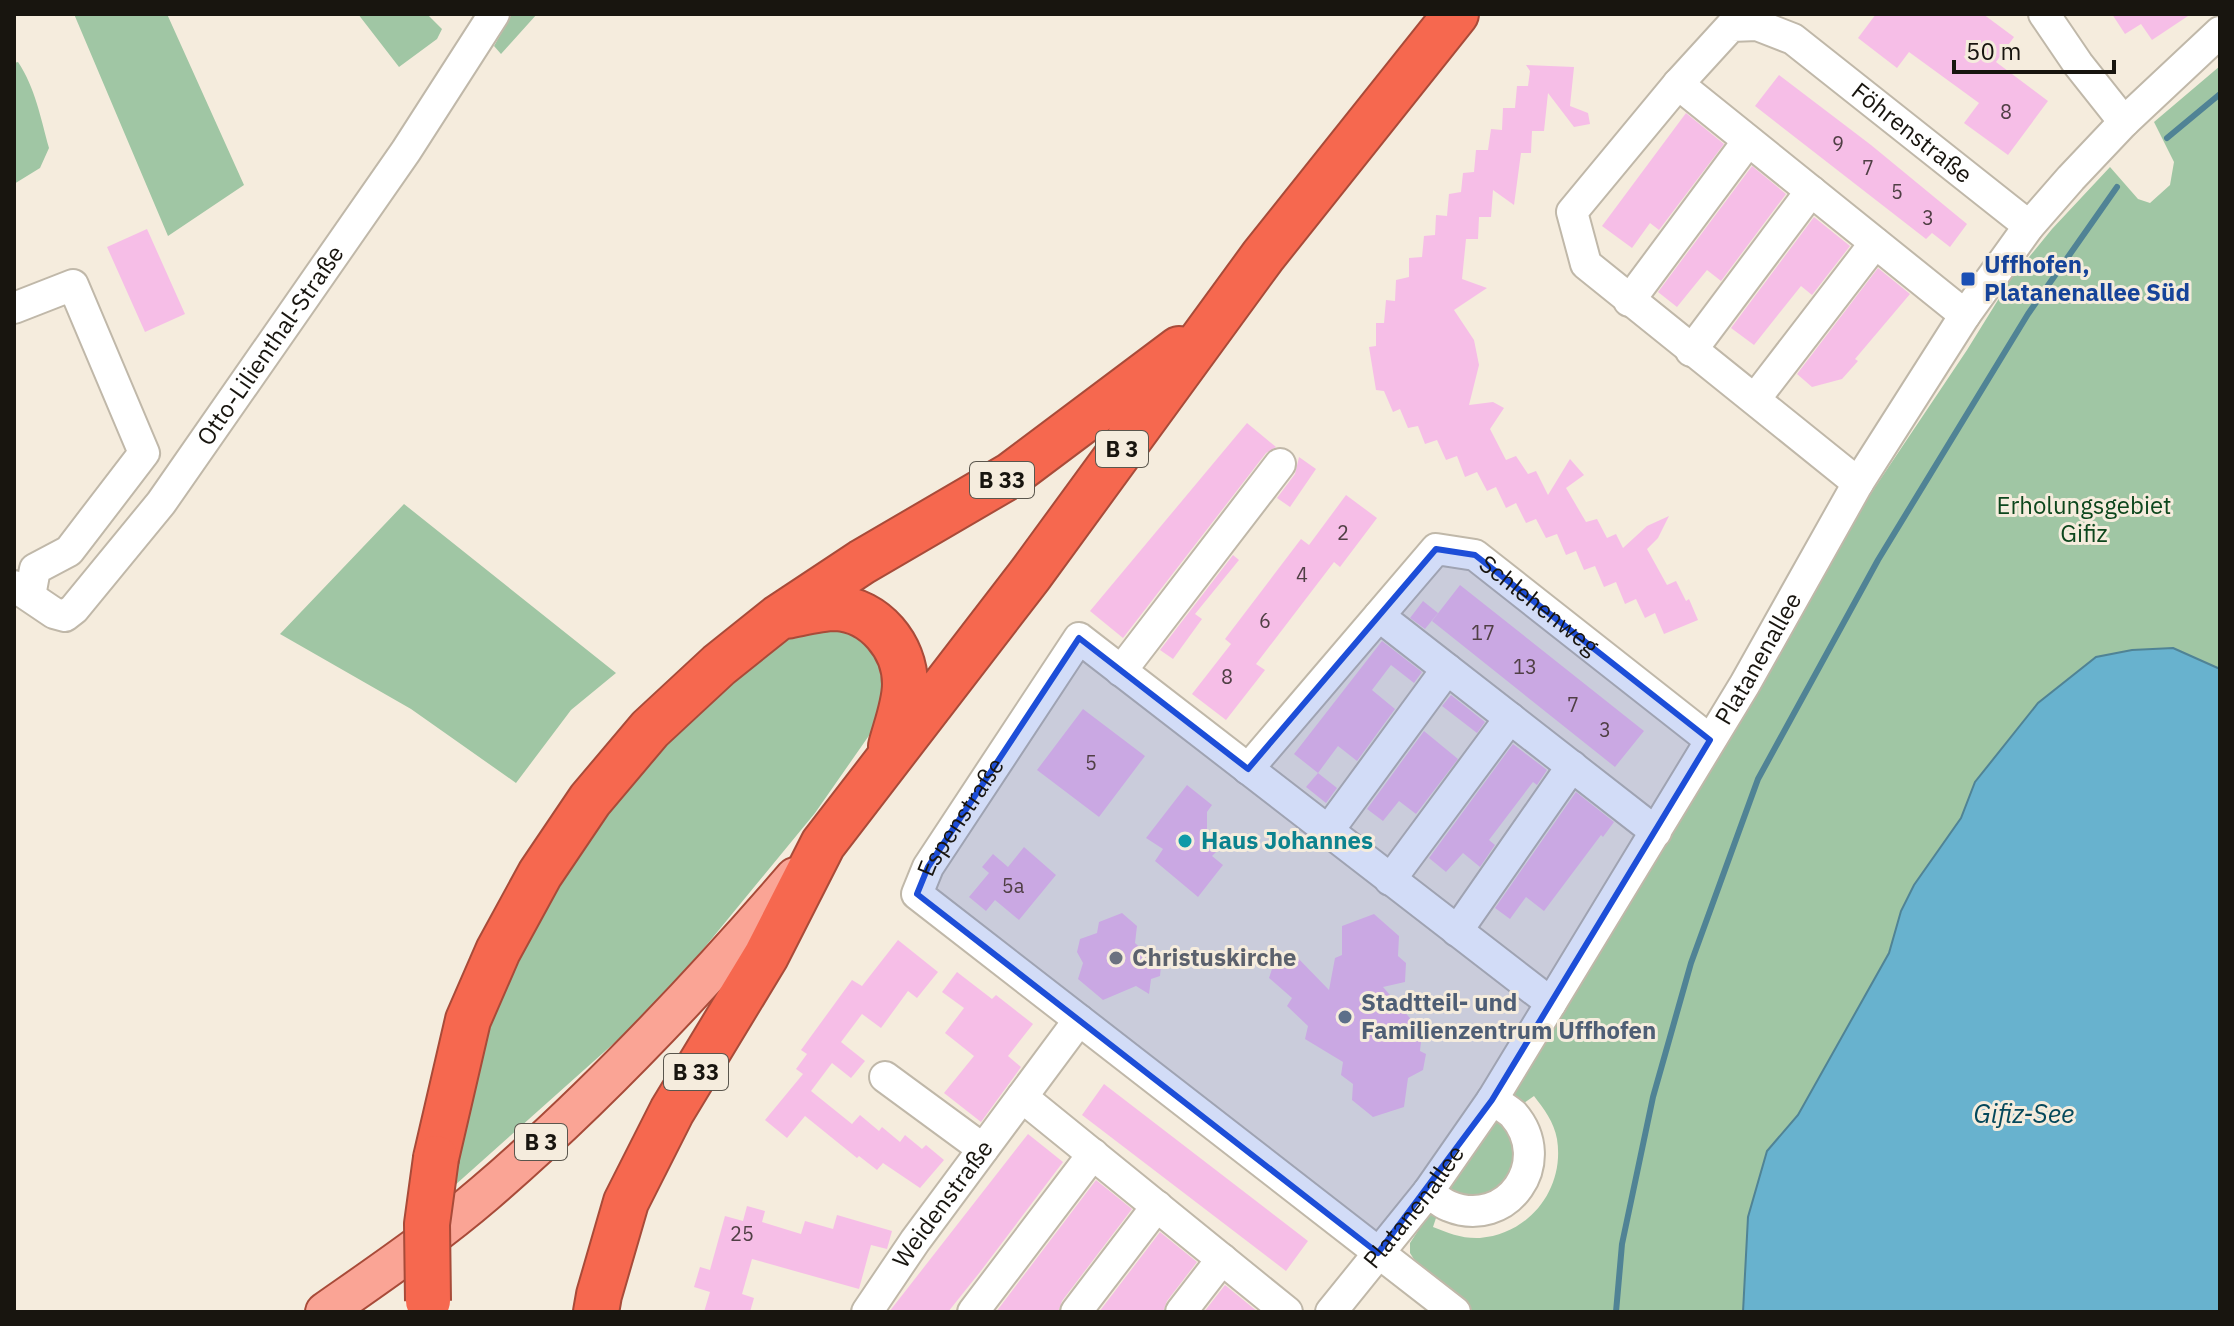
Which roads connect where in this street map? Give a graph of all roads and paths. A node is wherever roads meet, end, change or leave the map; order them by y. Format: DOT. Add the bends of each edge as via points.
graph roads {
  1 [pos="494,14"];
  2 [pos="1456,14"];
  3 [pos="2044,14"];
  4 [pos="1791,26"];
  5 [pos="2220,32"];
  6 [pos="1678,84"];
  7 [pos="2124,122"];
  8 [pos="1748,141"];
  9 [pos="1811,191"];
  10 [pos="2029,226"];
  11 [pos="1875,243"];
  12 [pos="1629,301"];
  13 [pos="14,308"];
  14 [pos="1965,315"];
  15 [pos="1213,324"];
  16 [pos="1691,351"];
  17 [pos="1755,399"];
  18 [pos="1280,464"];
  19 [pos="1858,483"];
  20 [pos="22,591"];
  21 [pos="1379,616"];
  22 [pos="779,617"];
  23 [pos="1447,669"];
  24 [pos="1121,671"];
  25 [pos="1510,718"];
  26 [pos="1710,740"];
  27 [pos="888,760"];
  28 [pos="1572,766"];
  29 [pos="1248,769"];
  30 [pos="1328,831"];
  31 [pos="1656,832"];
  32 [pos="823,844"];
  33 [pos="1390,880"];
  34 [pos="1457,931"];
  35 [pos="1551,1003"];
  36 [pos="1079,1020"];
  37 [pos="885,1077"];
  38 [pos="1022,1097"];
  39 [pos="1492,1100"];
  40 [pos="983,1149"];
  41 [pos="1093,1154"];
  42 [pos="1428,1192"];
  43 [pos="1157,1206"];
  44 [pos="1378,1253"];
  45 [pos="1222,1259"];
  46 [pos="428,1306"];
  47 [pos="325,1312"];
  48 [pos="596,1312"];
  49 [pos="867,1312"];
  50 [pos="973,1312"];
  51 [pos="1076,1312"];
  52 [pos="1181,1312"];
  53 [pos="1287,1312"];
  54 [pos="1331,1312"];
  55 [pos="1455,1312"];
  1 -- 20 [label="street, Otto-Lilienthal-Straße" via="406,151 161,503 65,616"];
  2 -- 15 [label="highway, B 3"];
  3 -- 7 [label="street"];
  4 -- 6 [label="street, Föhrenstraße" via="1731,26"];
  4 -- 10 [label="street, Föhrenstraße"];
  5 -- 7 [label="street, Platanenallee"];
  6 -- 8 [label="street"];
  6 -- 12 [label="street, Föhrenstraße" via="1572,212 1586,264"];
  7 -- 10 [label="street, Platanenallee"];
  8 -- 9 [label="street"];
  8 -- 12 [label="street"];
  9 -- 11 [label="street"];
  9 -- 16 [label="street"];
  10 -- 14 [label="street, Platanenallee"];
  11 -- 14 [label="street"];
  11 -- 17 [label="street"];
  12 -- 16 [label="street, Föhrenstraße"];
  13 -- 20 [label="street" via="73,285 144,453 69,551 35,569"];
  14 -- 19 [label="street, Platanenallee"];
  15 -- 22 [label="highway, B 33" via="1011,475"];
  15 -- 27 [label="highway, B 3"];
  16 -- 17 [label="street, Föhrenstraße"];
  17 -- 19 [label="street, Föhrenstraße"];
  18 -- 24 [label="street"];
  19 -- 26 [label="street, Platanenallee"];
  21 -- 23 [label="street"];
  21 -- 26 [label="street, Schlehenweg" via="1436,549 1475,555"];
  21 -- 29 [label="street, Schlehenweg"];
  22 -- 27 [label="highway" via="835,608 856,612 892,640 903,662 906,686"];
  22 -- 46 [label="highway, B 33, bridge" via="650,729 590,800 540,874 498,951 468,1020 436,1158 427,1224"];
  23 -- 25 [label="street"];
  23 -- 30 [label="street"];
  24 -- 29 [label="street, Espenstraße"];
  24 -- 36 [label="street, Espenstraße" via="1079,638 928,867 917,894"];
  25 -- 28 [label="street"];
  25 -- 33 [label="street"];
  26 -- 31 [label="street, Platanenallee"];
  27 -- 32 [label="highway, B 3"];
  28 -- 31 [label="street"];
  28 -- 34 [label="street"];
  29 -- 30 [label="street, Espenstraße"];
  30 -- 33 [label="street, Espenstraße"];
  31 -- 35 [label="street, Platanenallee"];
  32 -- 47 [label="main road, B 3" via="604,1084 484,1194"];
  32 -- 48 [label="highway, B 33" via="766,956 672,1111 626,1202"];
  33 -- 34 [label="street, Espenstraße"];
  34 -- 35 [label="street, Espenstraße"];
  35 -- 39 [label="street, Platanenallee"];
  36 -- 38 [label="street, Weidenstraße"];
  36 -- 44 [label="street, Espenstraße"];
  37 -- 40 [label="street"];
  38 -- 40 [label="street, Weidenstraße"];
  38 -- 41 [label="street"];
  39 -- 42 [label="street, Platanenallee"];
  39 -- 42 [label="street" via="1511,1113 1524,1132 1529,1155 1525,1180 1491,1208 1469,1212 1447,1206"];
  40 -- 49 [label="street, Weidenstraße"];
  41 -- 43 [label="street"];
  41 -- 50 [label="street"];
  42 -- 44 [label="street, Platanenallee"];
  43 -- 45 [label="street"];
  43 -- 51 [label="street"];
  44 -- 54 [label="street, Platanenallee"];
  44 -- 55 [label="street, Espenstraße"];
  45 -- 52 [label="street"];
  45 -- 53 [label="street"];
}
